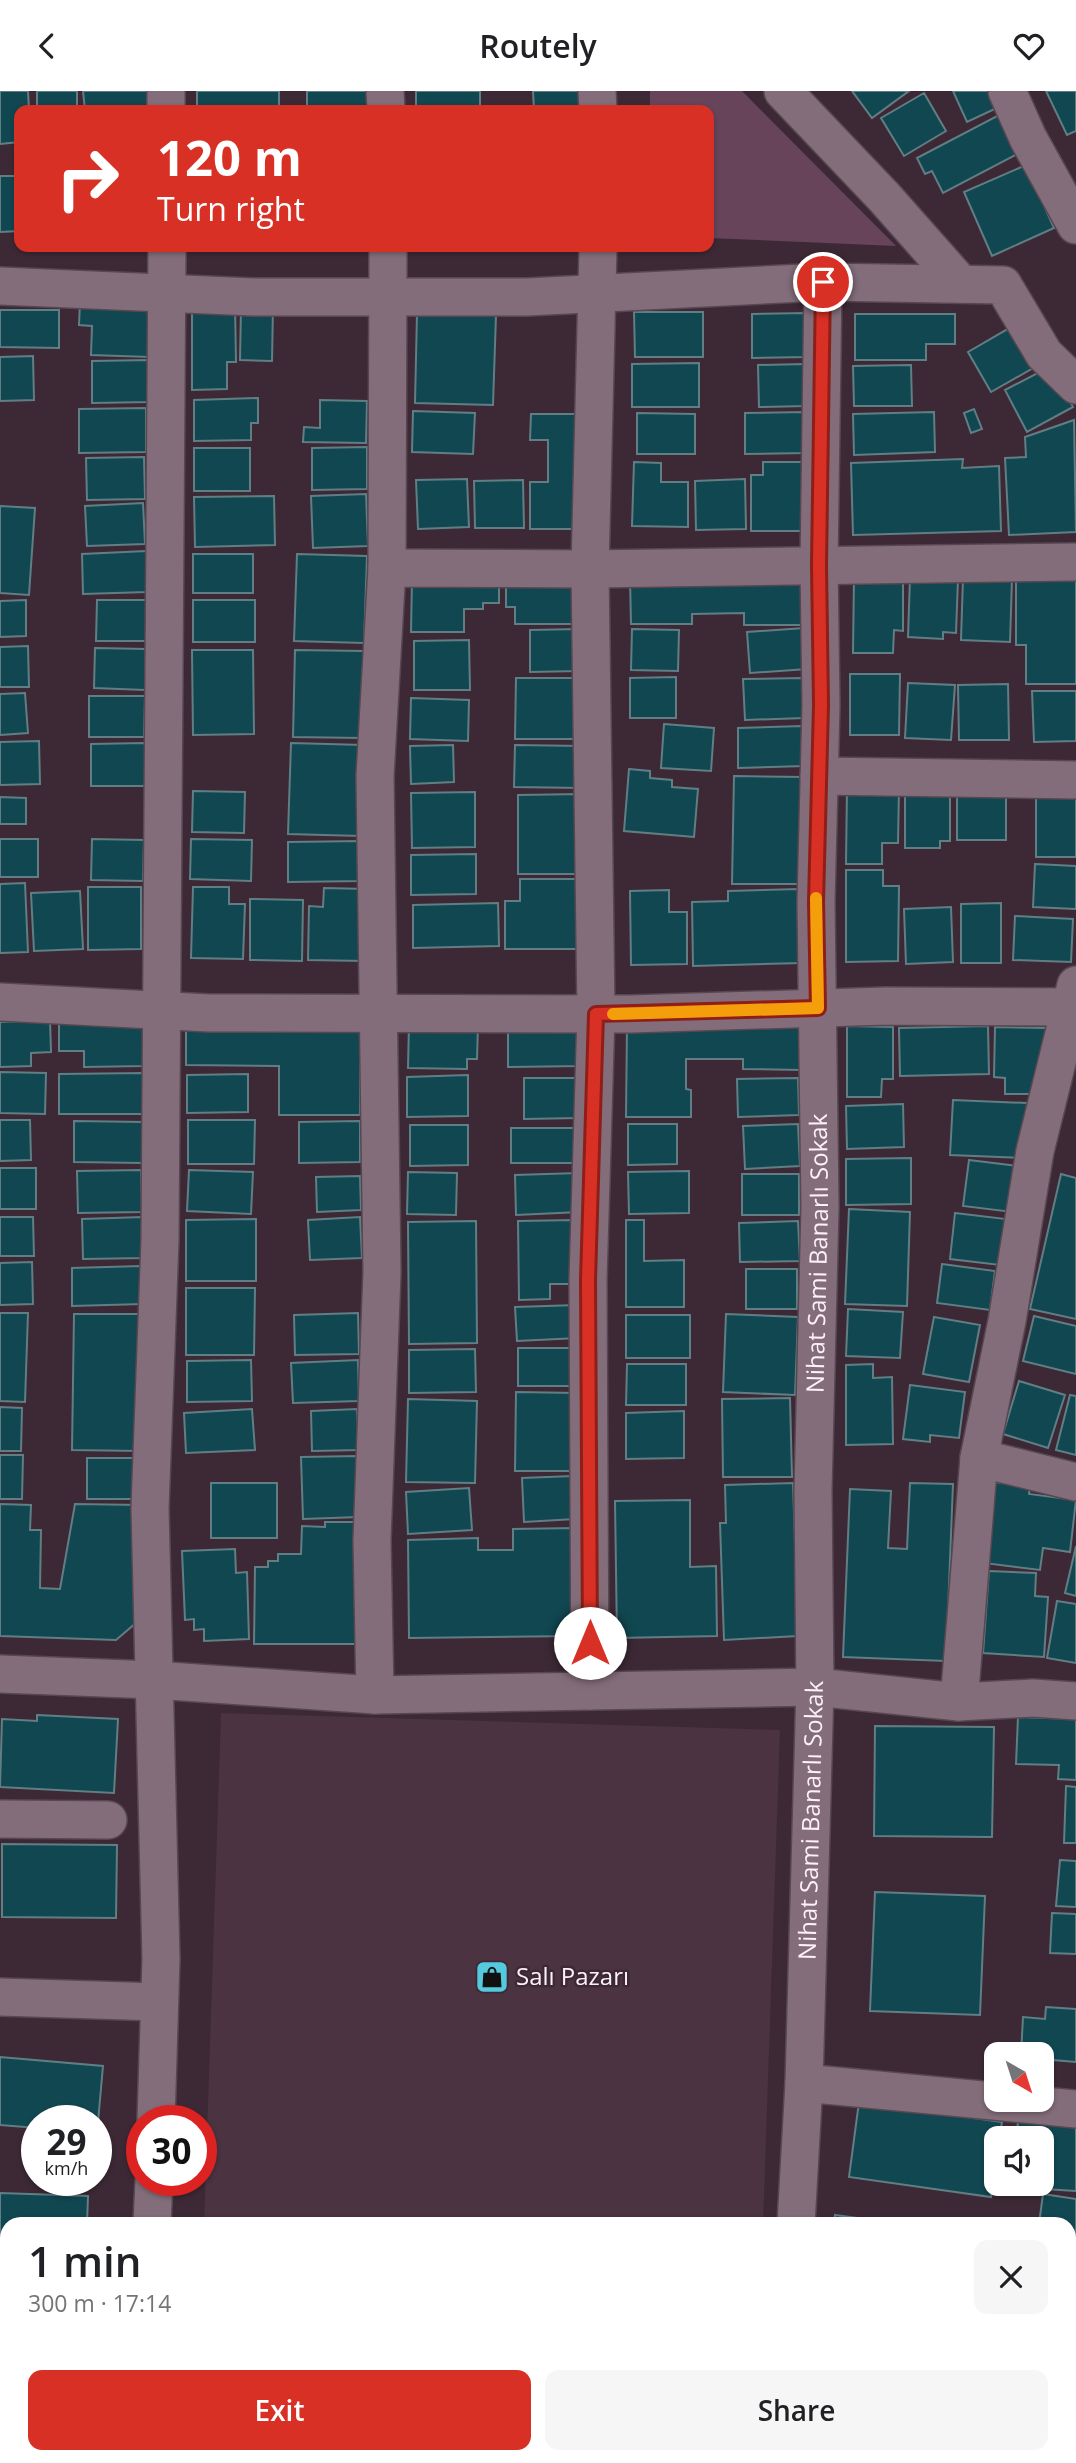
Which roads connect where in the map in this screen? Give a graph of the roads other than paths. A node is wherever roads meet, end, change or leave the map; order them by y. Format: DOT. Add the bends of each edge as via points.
graph roads {
  1 [pos="783,91"];
  2 [pos="1007,91"];
  3 [pos="1076,225"];
  4 [pos="167,252"];
  5 [pos="388,252"];
  6 [pos="598,252"];
  7 [pos="823,282"];
  8 [pos="961,283"];
  9 [pos="0,286"];
  10 [pos="598,292"];
  11 [pos="167,293"];
  12 [pos="387,296"];
  13 [pos="1076,385"];
  14 [pos="1076,562"];
  15 [pos="819,565"];
  16 [pos="387,568"];
  17 [pos="590,569"];
  18 [pos="819,776"];
  19 [pos="1076,781"];
  20 [pos="1074,1000"];
  21 [pos="0,1002"];
  22 [pos="818,1008"];
  23 [pos="161,1010"];
  24 [pos="379,1013"];
  25 [pos="596,1014"];
  26 [pos="979,1458"];
  27 [pos="1076,1482"];
  28 [pos="0,1674"];
  29 [pos="154,1680"];
  30 [pos="815,1687"];
  31 [pos="590,1691"];
  32 [pos="375,1695"];
  33 [pos="1076,1701"];
  34 [pos="959,1702"];
  35 [pos="0,1819"];
  36 [pos="108,1819"];
  37 [pos="0,1997"];
  38 [pos="159,2002"];
  39 [pos="804,2083"];
  40 [pos="156,2105"];
  41 [pos="1076,2109"];
  42 [pos="153,2196"];
  43 [pos="152,2217"];
  44 [pos="796,2217"];
  1 -- 8 [label="street"];
  2 -- 3 [label="street"];
  4 -- 11 [label="street"];
  5 -- 12 [label="street"];
  6 -- 10 [label="street"];
  7 -- 8 [label="street"];
  7 -- 10 [label="street"];
  7 -- 15 [label="street, Nihat Sami Banarlı Sokak"];
  8 -- 13 [label="street" via="1003,285 1044,353"];
  9 -- 11 [label="street"];
  10 -- 12 [label="street" via="527,297"];
  10 -- 17 [label="street"];
  11 -- 12 [label="street"];
  11 -- 23 [label="street"];
  12 -- 16 [label="street"];
  14 -- 15 [label="street"];
  15 -- 17 [label="street"];
  15 -- 18 [label="street, Nihat Sami Banarlı Sokak"];
  16 -- 17 [label="street"];
  16 -- 24 [label="street" via="375,776"];
  17 -- 25 [label="street"];
  18 -- 19 [label="street"];
  18 -- 22 [label="street, Nihat Sami Banarlı Sokak"];
  20 -- 22 [label="street"];
  20 -- 26 [label="street" via="1035,1151"];
  21 -- 23 [label="street"];
  22 -- 25 [label="street"];
  22 -- 30 [label="street, Nihat Sami Banarlı Sokak"];
  23 -- 24 [label="street"];
  23 -- 29 [label="street" via="160,1240 150,1508"];
  24 -- 25 [label="street"];
  24 -- 32 [label="street" via="382,1272 372,1540"];
  25 -- 31 [label="street" via="588,1280"];
  26 -- 27 [label="street"];
  26 -- 34 [label="street"];
  28 -- 29 [label="street"];
  29 -- 32 [label="street"];
  29 -- 38 [label="street"];
  30 -- 31 [label="street"];
  30 -- 34 [label="street"];
  30 -- 39 [label="street, Nihat Sami Banarlı Sokak"];
  31 -- 32 [label="street"];
  33 -- 34 [label="street"];
  35 -- 36 [label="street"];
  37 -- 38 [label="street"];
  38 -- 40 [label="street"];
  39 -- 41 [label="street"];
  39 -- 44 [label="street, Nihat Sami Banarlı Sokak"];
  42 -- 43 [label="street"];
}
